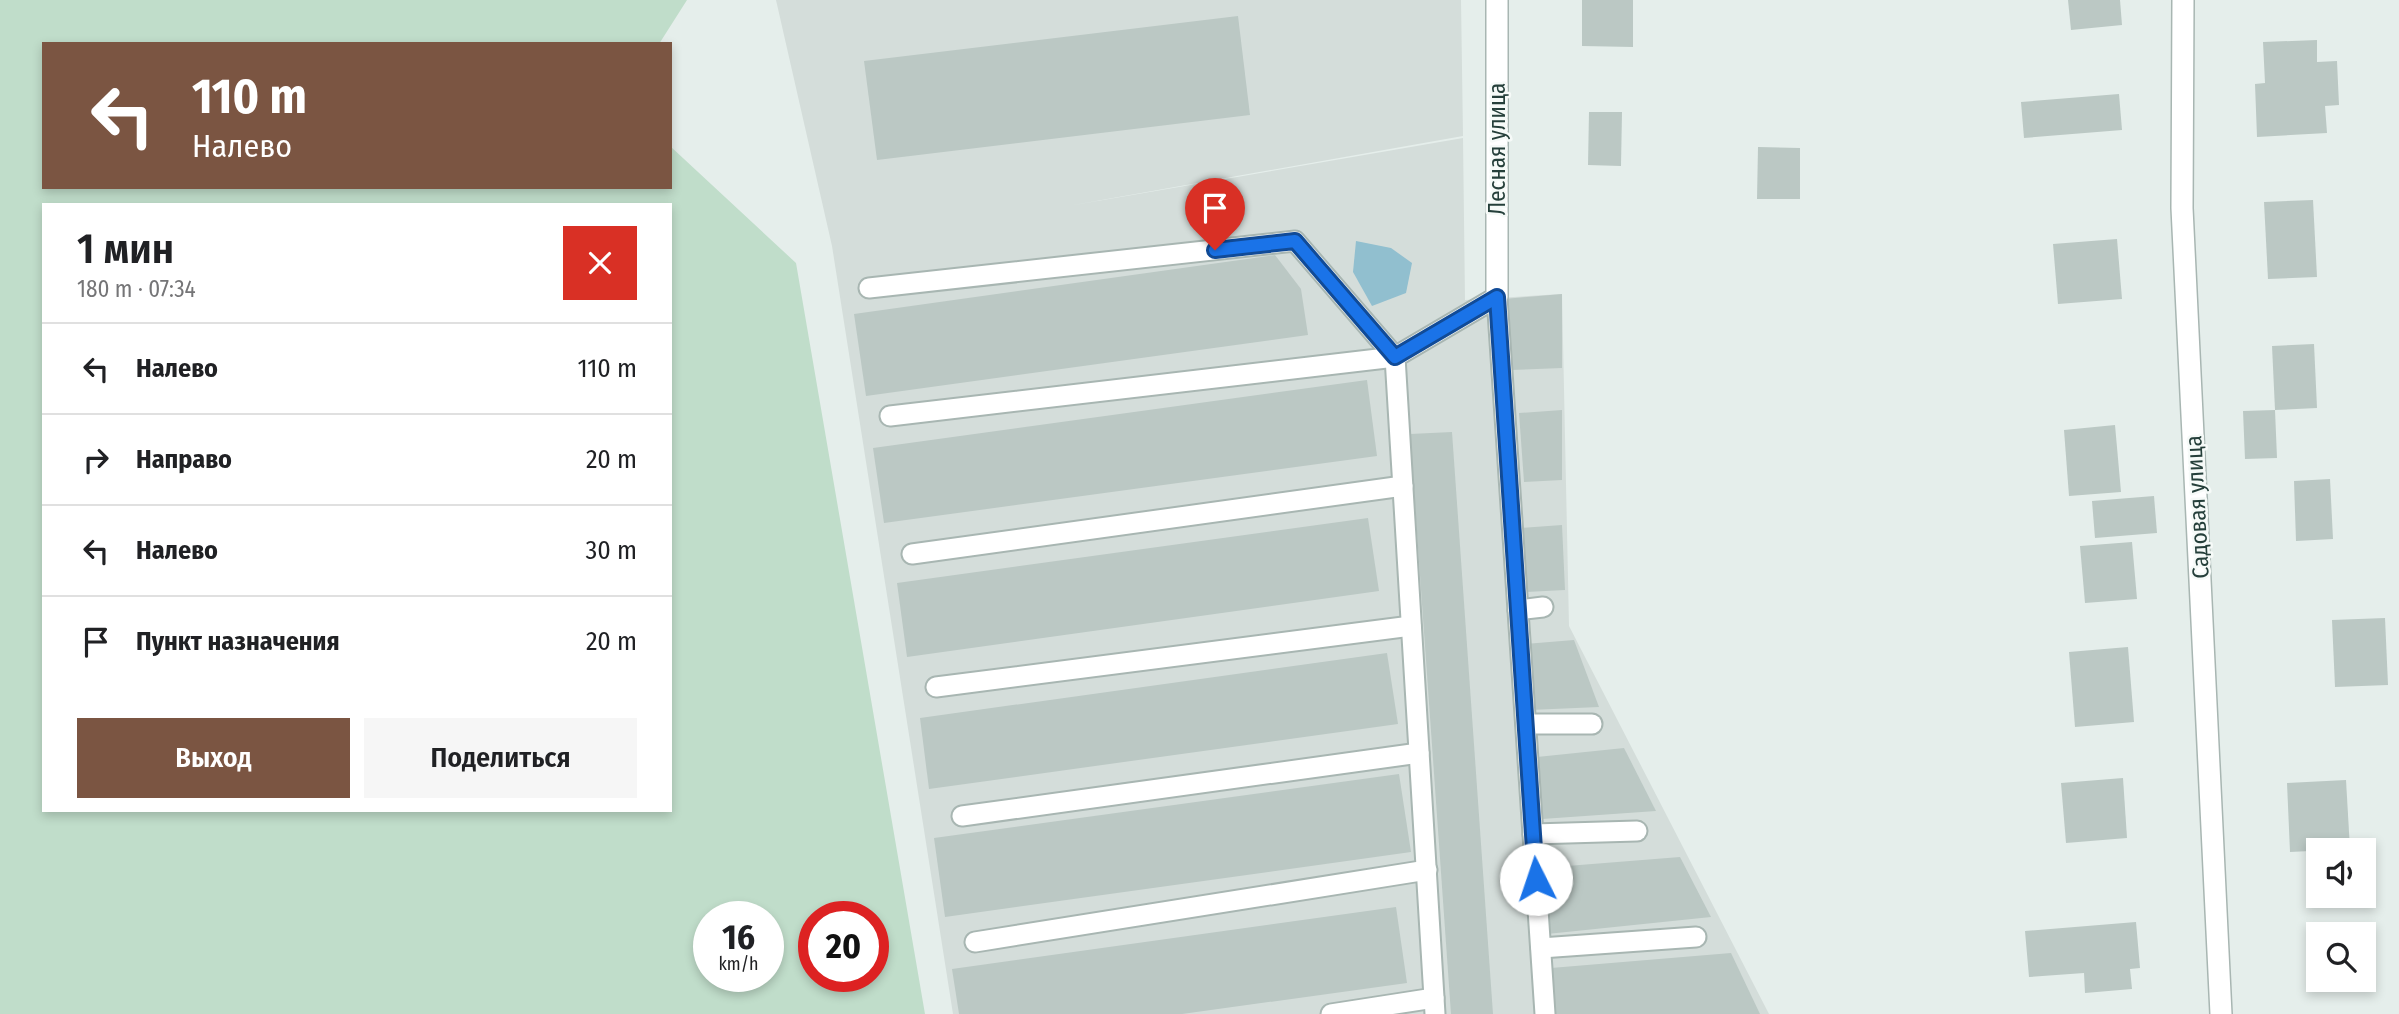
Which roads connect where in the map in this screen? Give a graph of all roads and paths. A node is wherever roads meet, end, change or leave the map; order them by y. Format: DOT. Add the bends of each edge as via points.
graph roads {
  1 [pos="1497,0"];
  2 [pos="2183,0"];
  3 [pos="869,288"];
  4 [pos="1497,297"];
  5 [pos="1395,357"];
  6 [pos="890,416"];
  7 [pos="1403,486"];
  8 [pos="912,554"];
  9 [pos="1543,607"];
  10 [pos="1518,610"];
  11 [pos="1411,626"];
  12 [pos="936,687"];
  13 [pos="1525,724"];
  14 [pos="1592,724"];
  15 [pos="1419,753"];
  16 [pos="962,816"];
  17 [pos="1636,831"];
  18 [pos="1533,834"];
  19 [pos="1427,870"];
  20 [pos="1696,936"];
  21 [pos="975,942"];
  22 [pos="1541,948"];
  23 [pos="1435,1006"];
  24 [pos="1331,1014"];
  25 [pos="1545,1014"];
  26 [pos="2221,1014"];
  1 -- 4 [label="street, Лесная улица"];
  2 -- 26 [label="street, Садовая улица" via="2182,208"];
  3 -- 5 [label="lane" via="1295,241"];
  4 -- 5 [label="lane"];
  4 -- 10 [label="lane"];
  5 -- 6 [label="lane"];
  5 -- 7 [label="lane"];
  7 -- 8 [label="lane"];
  7 -- 11 [label="lane"];
  9 -- 10 [label="lane"];
  10 -- 13 [label="lane"];
  11 -- 12 [label="lane"];
  11 -- 15 [label="lane"];
  13 -- 14 [label="lane"];
  13 -- 18 [label="lane"];
  15 -- 16 [label="lane"];
  15 -- 19 [label="lane"];
  17 -- 18 [label="lane"];
  18 -- 22 [label="lane"];
  19 -- 21 [label="lane"];
  19 -- 23 [label="lane"];
  20 -- 22 [label="lane"];
  22 -- 25 [label="lane"];
  23 -- 24 [label="lane"];
}
